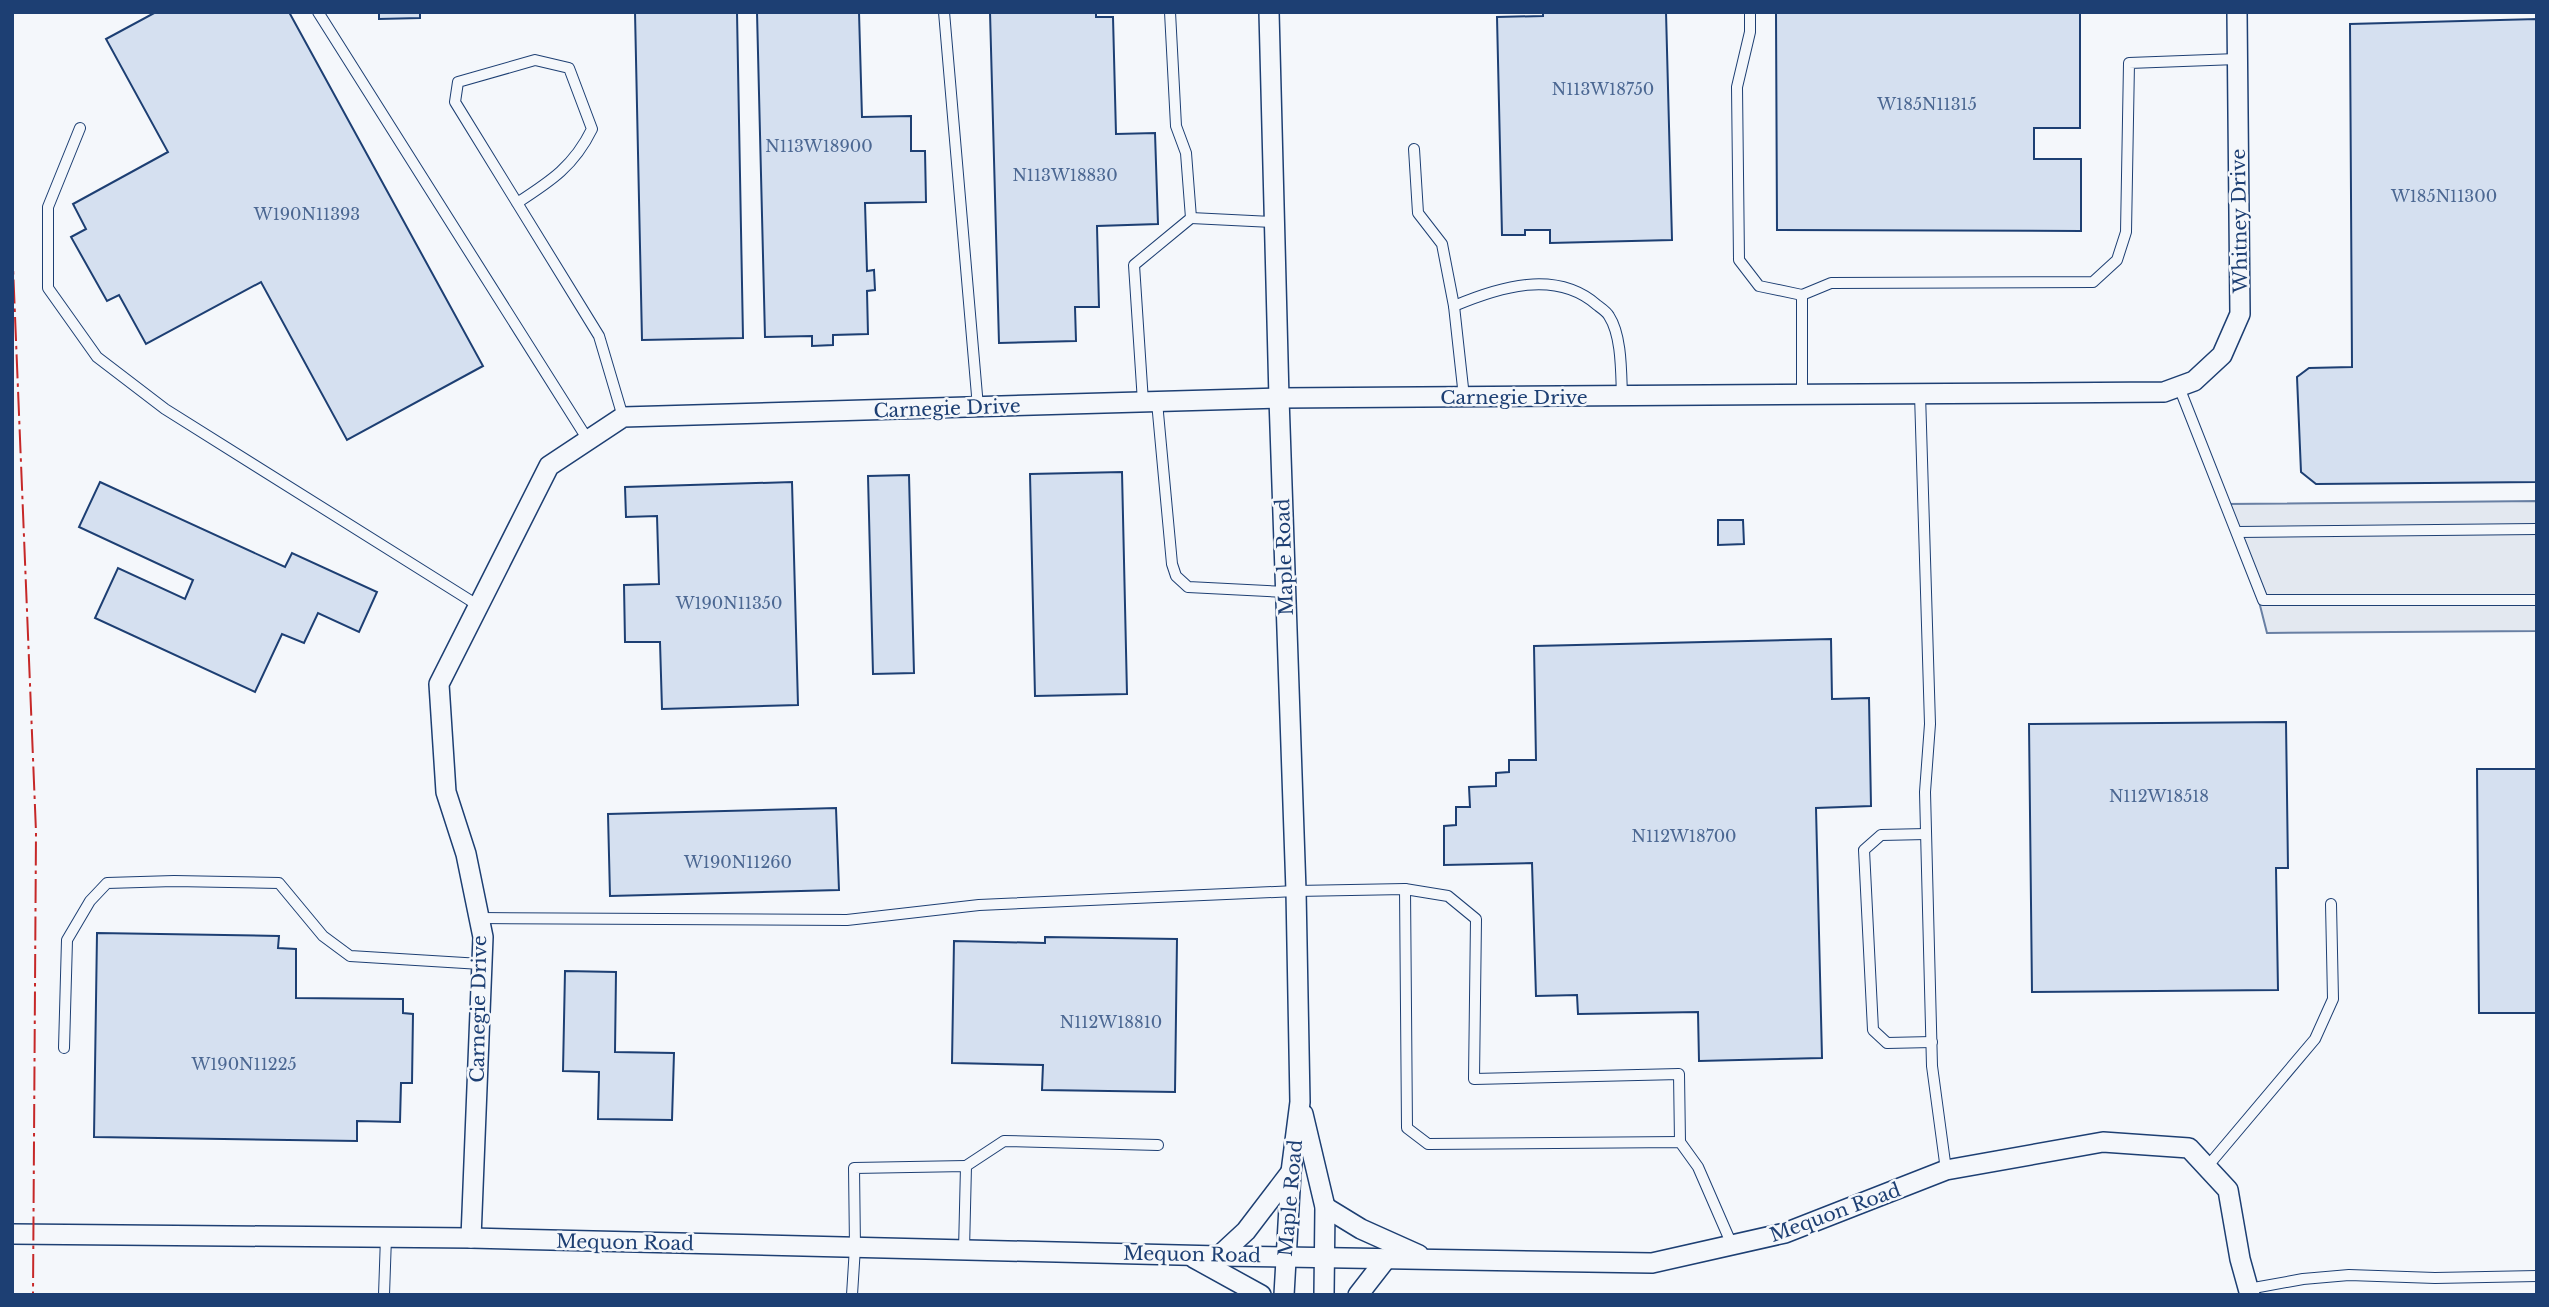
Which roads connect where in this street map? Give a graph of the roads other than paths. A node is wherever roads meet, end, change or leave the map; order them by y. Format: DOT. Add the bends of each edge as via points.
graph roads {
  1 [pos="318,12"];
  2 [pos="944,12"];
  3 [pos="1170,12"];
  4 [pos="1269,12"];
  5 [pos="1749,12"];
  6 [pos="2237,12"];
  7 [pos="2237,59"];
  8 [pos="80,128"];
  9 [pos="1414,149"];
  10 [pos="517,203"];
  11 [pos="1191,218"];
  12 [pos="1274,222"];
  13 [pos="1802,295"];
  14 [pos="1454,306"];
  15 [pos="2171,389"];
  16 [pos="1920,394"];
  17 [pos="1802,395"];
  18 [pos="1622,396"];
  19 [pos="1464,397"];
  20 [pos="1279,398"];
  21 [pos="1150,402"];
  22 [pos="978,407"];
  23 [pos="623,418"];
  24 [pos="588,440"];
  25 [pos="2537,529"];
  26 [pos="2237,532"];
  27 [pos="1286,592"];
  28 [pos="2537,600"];
  29 [pos="478,606"];
  30 [pos="1926,834"];
  31 [pos="1405,889"];
  32 [pos="1296,891"];
  33 [pos="2332,904"];
  34 [pos="479,918"];
  35 [pos="481,964"];
  36 [pos="1932,1042"];
  37 [pos="64,1048"];
  38 [pos="1300,1102"];
  39 [pos="1680,1142"];
  40 [pos="1157,1145"];
  41 [pos="967,1166"];
  42 [pos="2207,1167"];
  43 [pos="1946,1170"];
  44 [pos="1291,1172"];
  45 [pos="1325,1207"];
  46 [pos="12,1234"];
  47 [pos="386,1237"];
  48 [pos="471,1238"];
  49 [pos="1732,1245"];
  50 [pos="856,1247"];
  51 [pos="964,1250"];
  52 [pos="1187,1255"];
  53 [pos="1219,1256"];
  54 [pos="1285,1256"];
  55 [pos="1325,1258"];
  56 [pos="1386,1259"];
  57 [pos="1430,1260"];
  58 [pos="2537,1276"];
  59 [pos="2249,1292"];
  60 [pos="384,1295"];
  61 [pos="852,1295"];
  62 [pos="1261,1295"];
  63 [pos="1284,1295"];
  64 [pos="1324,1295"];
  65 [pos="1358,1295"];
  1 -- 24 [label="lane"];
  2 -- 22 [label="lane"];
  3 -- 11 [label="lane" via="1176,126 1186,153"];
  4 -- 12 [label="street, Maple Road"];
  5 -- 13 [label="lane" via="1750,32 1737,87 1739,260 1759,286"];
  6 -- 7 [label="street, Whitney Drive"];
  7 -- 13 [label="lane" via="2129,63 2126,232 2117,260 2093,282 1831,283"];
  7 -- 15 [label="street, Whitney Drive" via="2240,314 2222,355 2194,381"];
  8 -- 29 [label="lane" via="48,207 48,288 97,357 176,416"];
  9 -- 14 [label="lane" via="1418,213 1442,244"];
  10 -- 10 [label="lane" via="455,102 458,82 535,60 569,68 592,129 557,178"];
  10 -- 23 [label="lane" via="599,335"];
  11 -- 12 [label="lane"];
  11 -- 21 [label="lane" via="1134,265"];
  12 -- 20 [label="street, Maple Road"];
  13 -- 17 [label="lane"];
  14 -- 18 [label="lane" via="1490,291 1531,283 1582,292 1609,316 1620,350"];
  14 -- 19 [label="lane"];
  15 -- 16 [label="street, Carnegie Drive"];
  15 -- 26 [label="lane"];
  16 -- 17 [label="street, Carnegie Drive"];
  16 -- 30 [label="lane" via="1930,724"];
  17 -- 18 [label="street, Carnegie Drive"];
  18 -- 19 [label="street, Carnegie Drive"];
  19 -- 20 [label="street, Carnegie Drive"];
  20 -- 21 [label="street, Carnegie Drive"];
  20 -- 27 [label="street, Maple Road"];
  21 -- 22 [label="street, Carnegie Drive"];
  21 -- 27 [label="lane" via="1176,576 1188,587"];
  22 -- 23 [label="street, Carnegie Drive"];
  23 -- 24 [label="street, Carnegie Drive"];
  24 -- 29 [label="street, Carnegie Drive" via="550,466"];
  25 -- 26 [label="lane"];
  26 -- 28 [label="lane" via="2263,600"];
  27 -- 32 [label="street, Maple Road"];
  29 -- 34 [label="street, Carnegie Drive" via="439,684 446,792 466,854"];
  30 -- 36 [label="lane"];
  30 -- 36 [label="lane" via="1881,835 1864,850 1872,1030 1887,1043"];
  31 -- 32 [label="lane"];
  31 -- 39 [label="lane" via="1448,896 1476,919 1474,1079 1679,1074"];
  31 -- 39 [label="lane" via="1407,1128 1428,1144"];
  32 -- 34 [label="lane" via="979,905 847,920"];
  32 -- 38 [label="street, Maple Road"];
  33 -- 42 [label="lane" via="2333,999 2315,1039"];
  34 -- 35 [label="street, Carnegie Drive"];
  35 -- 37 [label="lane" via="350,957 323,936 279,883 107,883 90,901 67,940"];
  35 -- 48 [label="street, Carnegie Drive"];
  36 -- 43 [label="lane"];
  38 -- 44 [label="street, Maple Road"];
  38 -- 45 [label="street, Maple Road"];
  39 -- 49 [label="lane" via="1698,1167"];
  40 -- 41 [label="lane" via="1004,1141"];
  41 -- 50 [label="lane" via="854,1168"];
  41 -- 51 [label="lane"];
  42 -- 43 [label="street, Mequon Road" via="2189,1148 2103,1142"];
  42 -- 59 [label="street, Mequon Road" via="2228,1190"];
  43 -- 49 [label="street, Mequon Road" via="1786,1233"];
  44 -- 53 [label="street" via="1246,1231"];
  44 -- 54 [label="street, Maple Road"];
  45 -- 55 [label="street, Maple Road"];
  45 -- 57 [label="street"];
  46 -- 47 [label="street, Mequon Road"];
  47 -- 48 [label="street, Mequon Road"];
  47 -- 60 [label="lane"];
  48 -- 50 [label="street, Mequon Road"];
  49 -- 57 [label="street, Mequon Road" via="1652,1263"];
  50 -- 51 [label="street, Mequon Road"];
  50 -- 61 [label="lane"];
  51 -- 52 [label="street, Mequon Road"];
  52 -- 53 [label="street, Mequon Road"];
  52 -- 62 [label="street"];
  53 -- 54 [label="street, Mequon Road"];
  54 -- 55 [label="street, Mequon Road"];
  54 -- 63 [label="street, Maple Road"];
  55 -- 56 [label="street, Mequon Road"];
  55 -- 64 [label="street, Maple Road"];
  56 -- 57 [label="street, Mequon Road"];
  56 -- 65 [label="street"];
  58 -- 59 [label="lane" via="2349,1275 2303,1279"];
}
